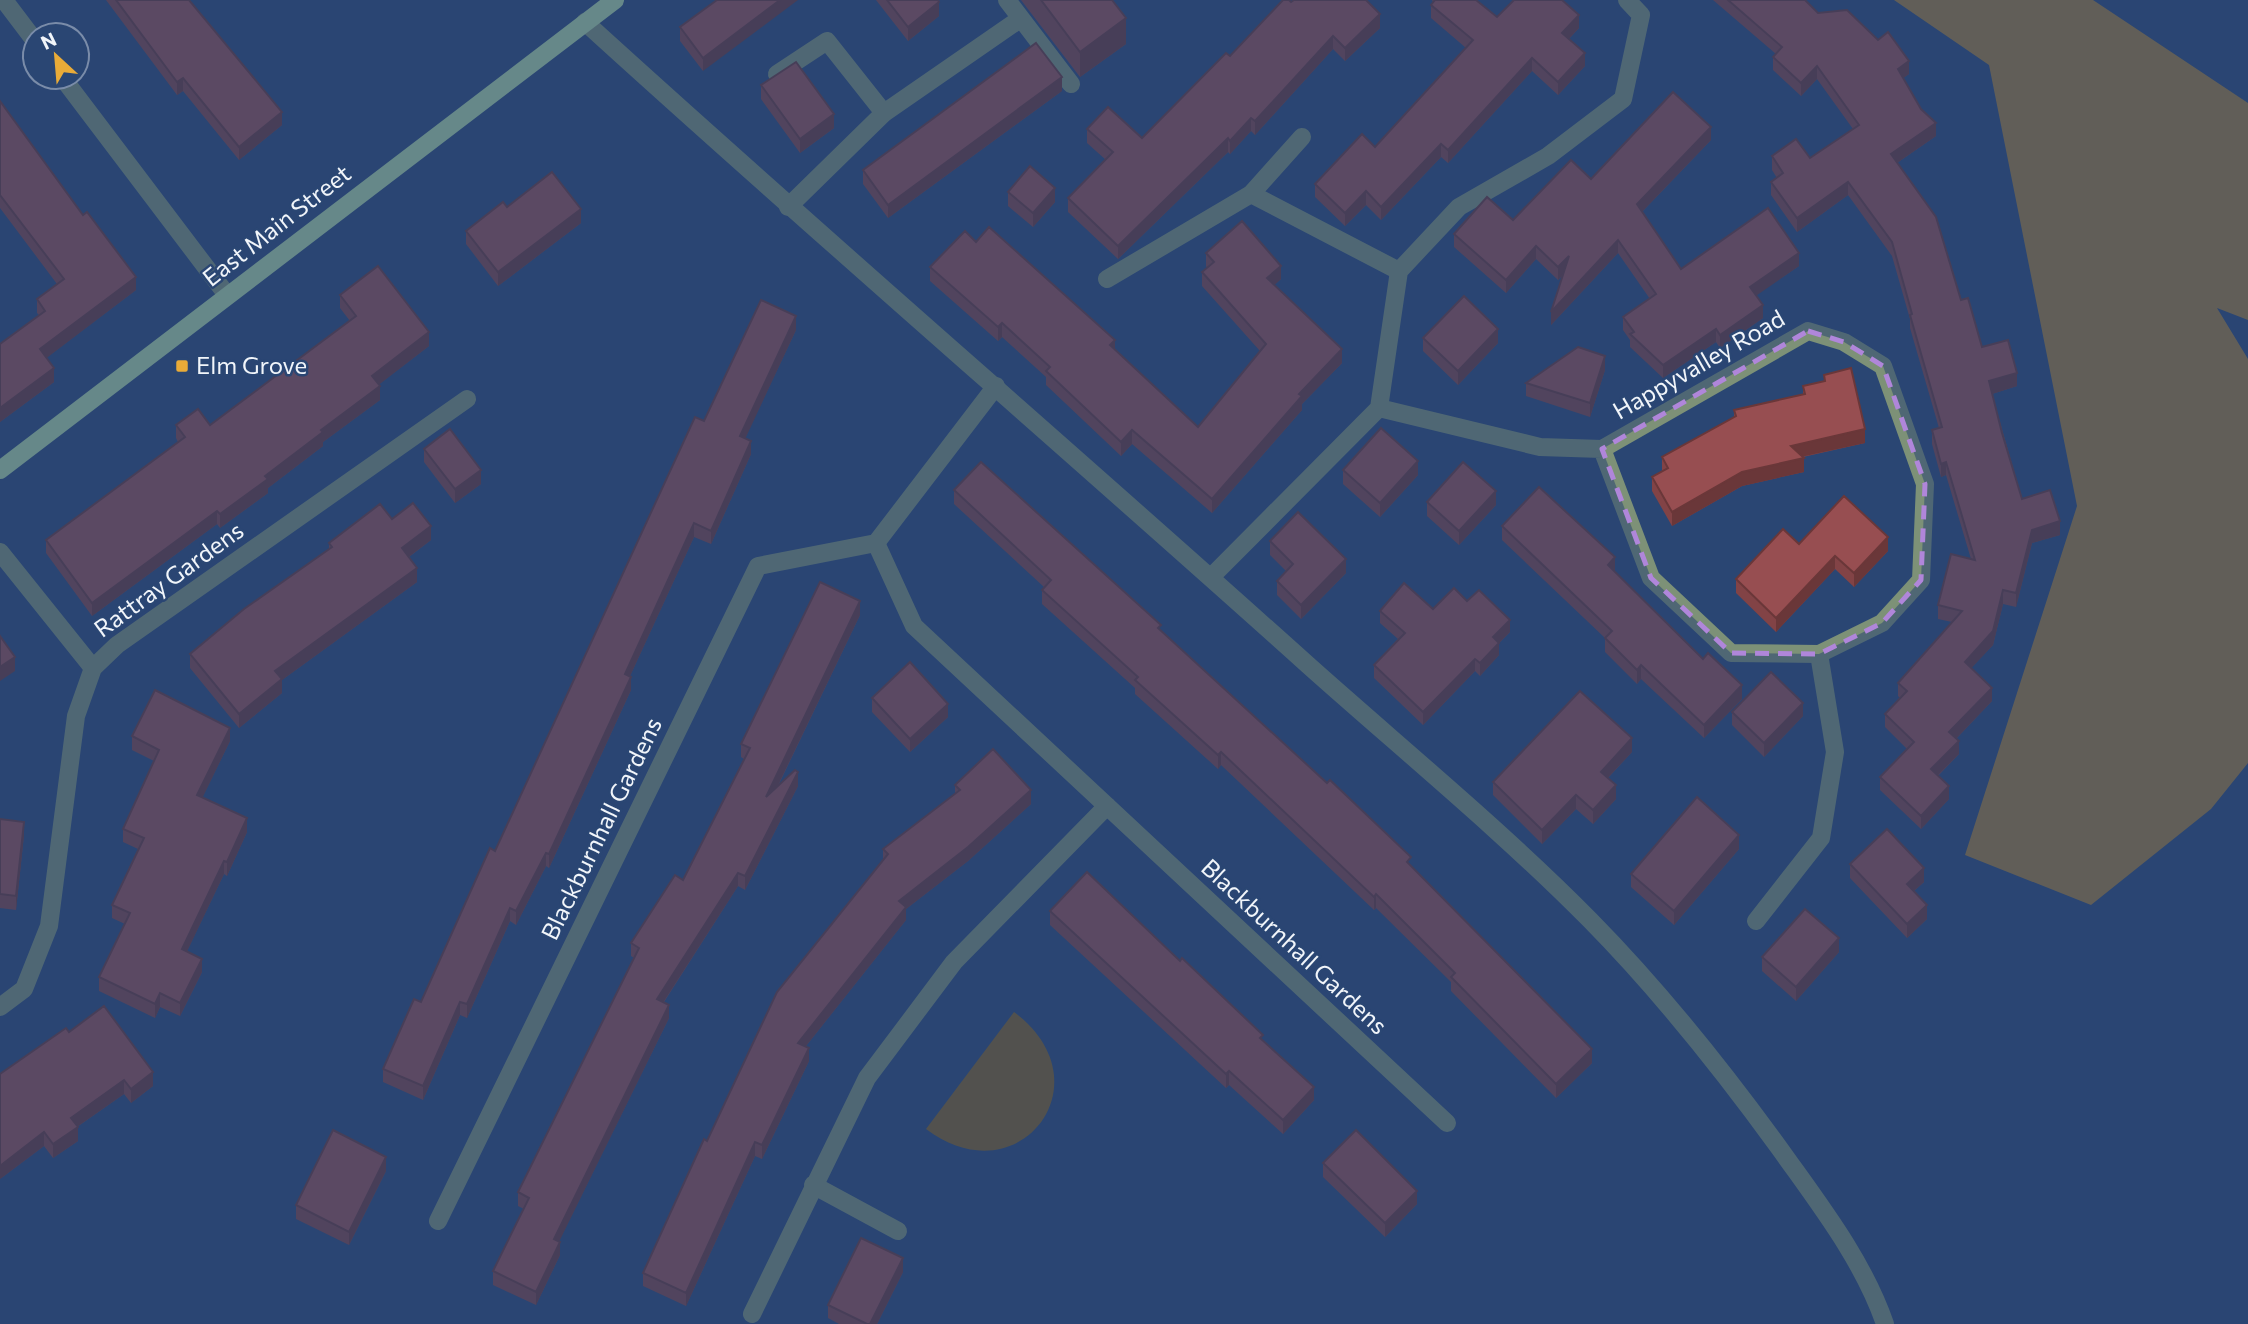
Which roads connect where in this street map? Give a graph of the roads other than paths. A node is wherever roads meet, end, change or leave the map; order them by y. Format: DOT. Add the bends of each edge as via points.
graph roads {
  1 [pos="4,0"];
  2 [pos="615,0"];
  3 [pos="1007,0"];
  4 [pos="1627,0"];
  5 [pos="1020,19"];
  6 [pos="21,22"];
  7 [pos="585,22"];
  8 [pos="774,76"];
  9 [pos="1071,85"];
  10 [pos="73,91"];
  11 [pos="884,113"];
  12 [pos="1303,137"];
  13 [pos="1251,194"];
  14 [pos="788,207"];
  15 [pos="1399,271"];
  16 [pos="1107,279"];
  17 [pos="227,295"];
  18 [pos="996,386"];
  19 [pos="467,399"];
  20 [pos="1379,408"];
  21 [pos="1602,449"];
  22 [pos="0,470"];
  23 [pos="876,543"];
  24 [pos="0,551"];
  25 [pos="1212,576"];
  26 [pos="1819,654"];
  27 [pos="93,668"];
  28 [pos="1107,806"];
  29 [pos="1756,921"];
  30 [pos="0,1007"];
  31 [pos="1447,1124"];
  32 [pos="813,1185"];
  33 [pos="438,1221"];
  34 [pos="898,1231"];
  35 [pos="752,1314"];
  36 [pos="1883,1320"];
  1 -- 6 [label="street"];
  2 -- 7 [label="main road, East Main Street"];
  3 -- 5 [label="street"];
  4 -- 15 [label="street" via="1641,15 1623,99 1548,156 1459,207"];
  5 -- 9 [label="street"];
  5 -- 11 [label="street"];
  7 -- 14 [label="street"];
  7 -- 17 [label="main road, East Main Street"];
  8 -- 11 [label="street" via="827,41"];
  10 -- 17 [label="street"];
  11 -- 14 [label="street"];
  12 -- 13 [label="street"];
  13 -- 15 [label="street"];
  13 -- 16 [label="street"];
  14 -- 18 [label="street"];
  15 -- 20 [label="street"];
  17 -- 22 [label="main road, East Main Street"];
  18 -- 23 [label="street"];
  18 -- 25 [label="street"];
  19 -- 27 [label="street, Rattray Gardens" via="117,645"];
  20 -- 21 [label="street, Happyvalley Road" via="1540,447"];
  20 -- 25 [label="street"];
  21 -- 26 [label="street, Happyvalley Road" via="1651,578 1731,653"];
  21 -- 26 [label="street, Happyvalley Road" via="1808,331 1844,342 1883,366 1925,484 1921,580 1882,623"];
  23 -- 28 [label="street, Blackburnhall Gardens" via="914,626"];
  23 -- 33 [label="street, Blackburnhall Gardens" via="758,566"];
  24 -- 27 [label="street"];
  25 -- 36 [label="street" via="1579,909 1657,991 1819,1203 1869,1285"];
  26 -- 29 [label="street" via="1835,752 1821,838"];
  27 -- 30 [label="street, Rattray Gardens" via="76,716 49,926 24,989"];
  28 -- 31 [label="street, Blackburnhall Gardens"];
  28 -- 32 [label="street" via="954,962 867,1078"];
  32 -- 34 [label="street"];
  32 -- 35 [label="street"];
}
